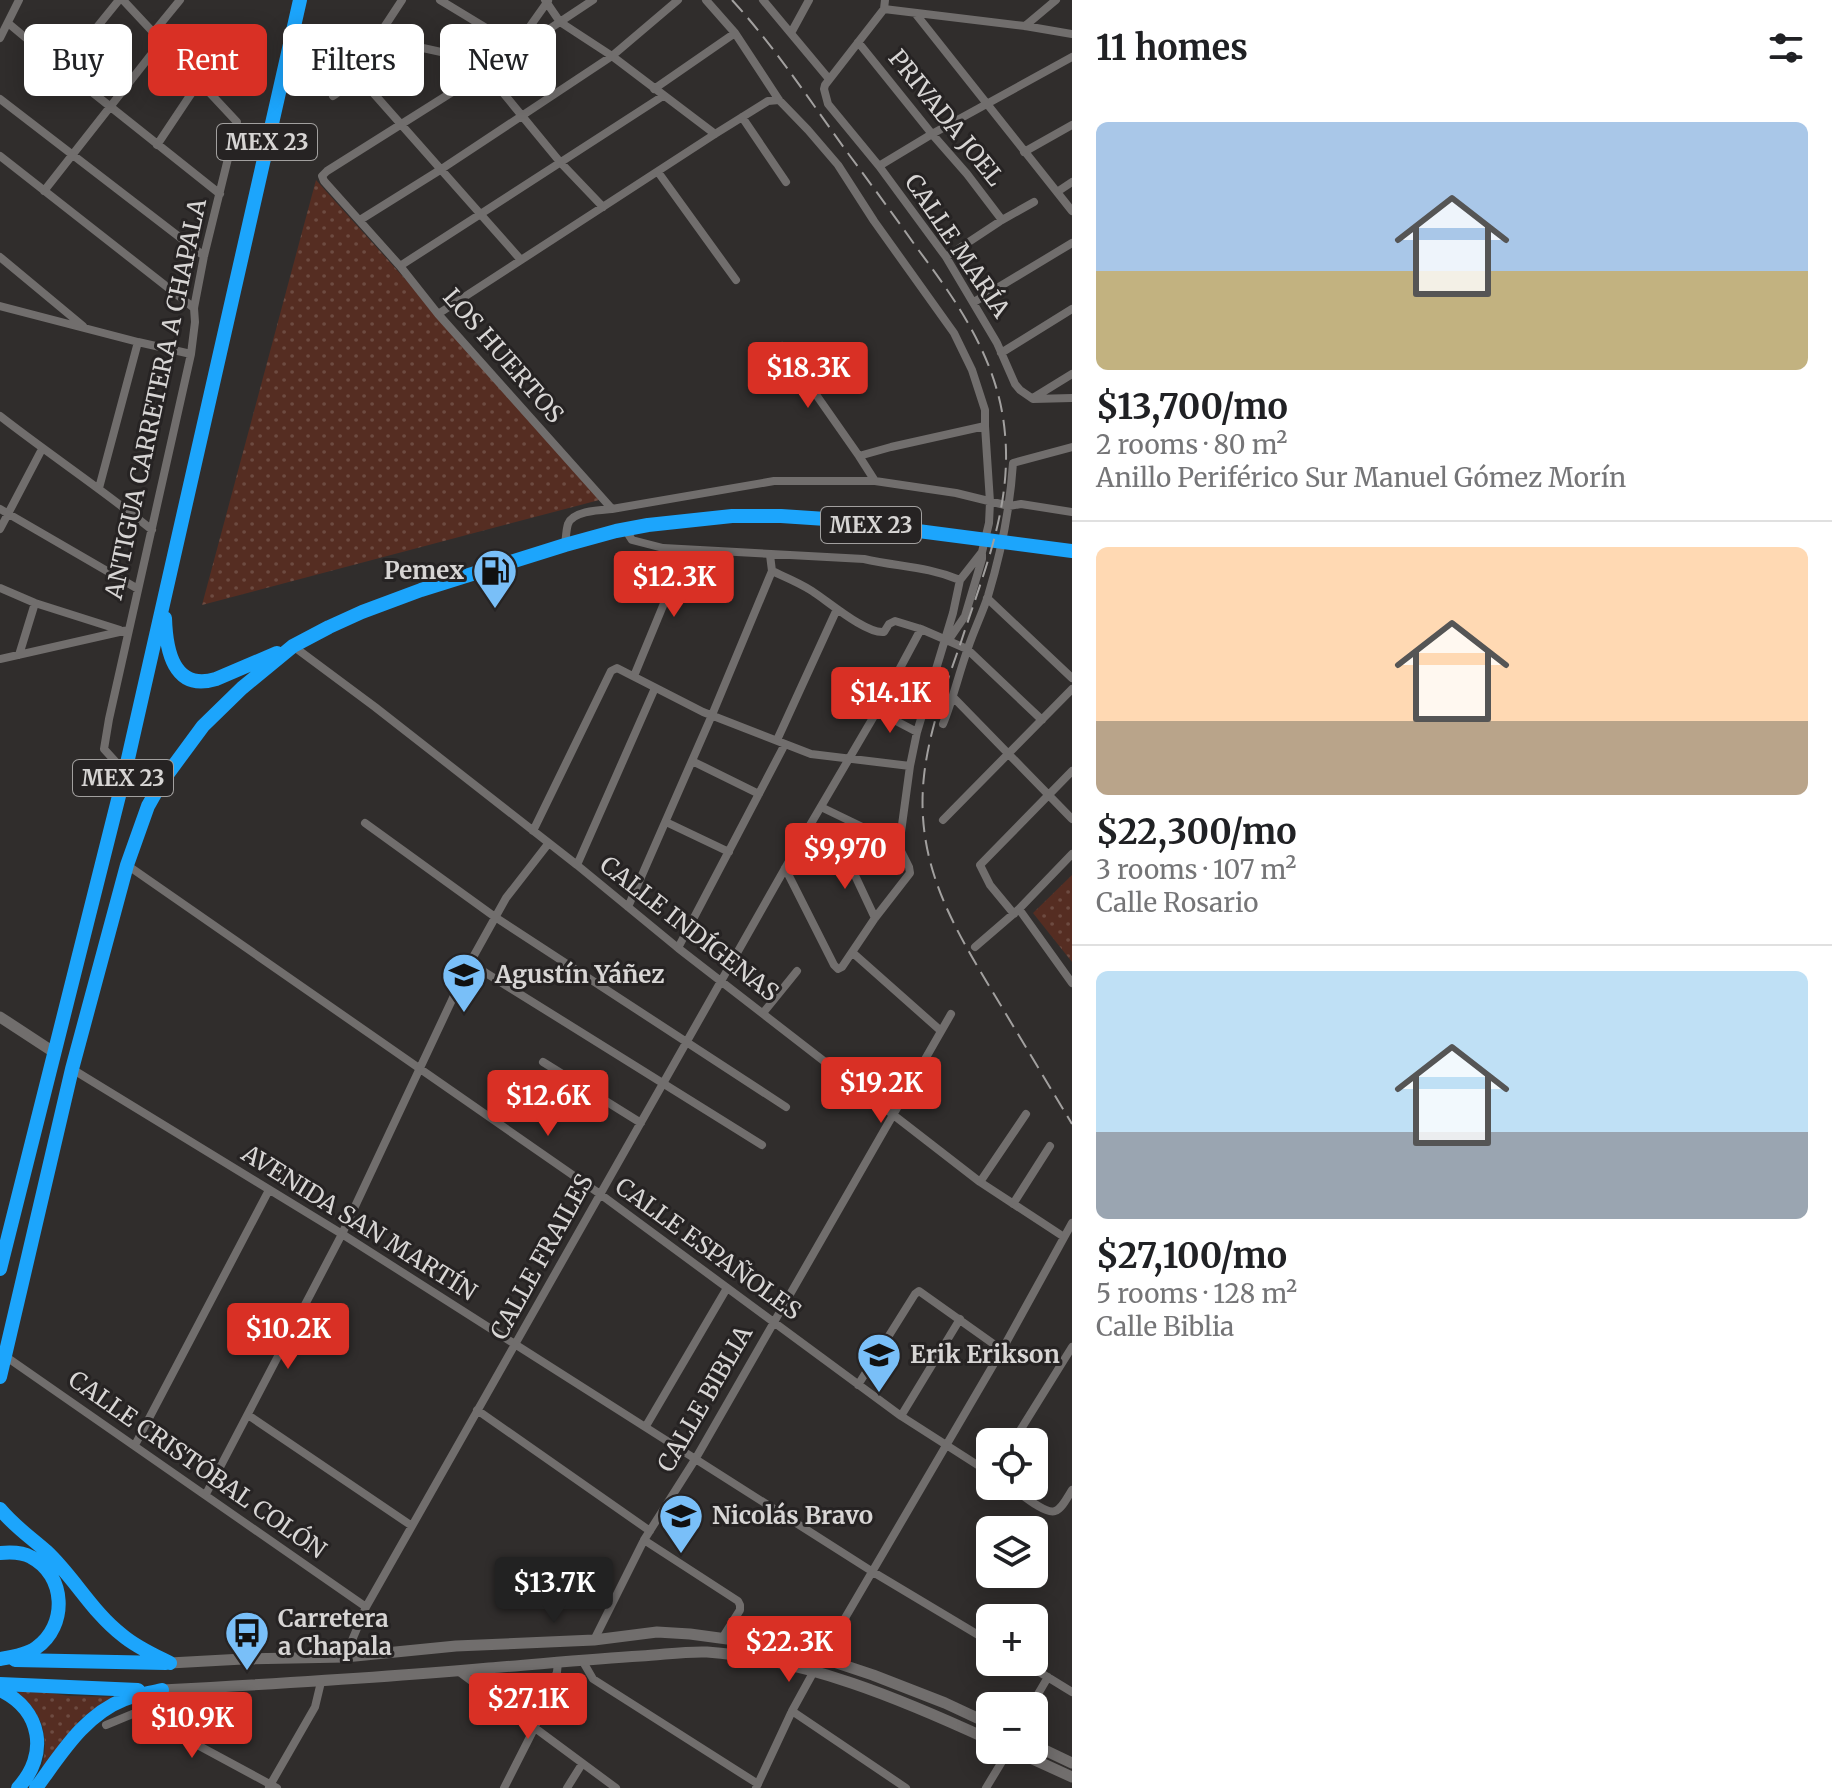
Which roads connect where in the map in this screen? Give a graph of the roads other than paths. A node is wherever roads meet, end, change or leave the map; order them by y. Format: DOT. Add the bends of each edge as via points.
graph roads {
  1 [pos="19,0"];
  2 [pos="121,0"];
  3 [pos="180,0"];
  4 [pos="300,0"];
  5 [pos="402,0"];
  6 [pos="440,0"];
  7 [pos="593,0"];
  8 [pos="678,0"];
  9 [pos="706,0"];
  10 [pos="763,0"];
  11 [pos="809,0"];
  12 [pos="1056,0"];
  13 [pos="547,1"];
  14 [pos="884,4"];
  15 [pos="915,13"];
  16 [pos="560,22"];
  17 [pos="8,23"];
  18 [pos="101,24"];
  19 [pos="160,24"];
  20 [pos="386,24"];
  21 [pos="480,24"];
  22 [pos="532,24"];
  23 [pos="556,24"];
  24 [pos="1025,26"];
  25 [pos="148,28"];
  26 [pos="735,33"];
  27 [pos="791,33"];
  28 [pos="1072,34"];
  29 [pos="24,36"];
  30 [pos="0,38"];
  31 [pos="858,42"];
  32 [pos="612,56"];
  33 [pos="1072,57"];
  34 [pos="148,59"];
  35 [pos="827,82"];
  36 [pos="654,89"];
  37 [pos="96,96"];
  38 [pos="190,96"];
  39 [pos="212,96"];
  40 [pos="375,96"];
  41 [pos="446,96"];
  42 [pos="505,96"];
  43 [pos="663,96"];
  44 [pos="0,99"];
  45 [pos="779,100"];
  46 [pos="987,104"];
  47 [pos="110,107"];
  48 [pos="521,116"];
  49 [pos="742,117"];
  50 [pos="400,125"];
  51 [pos="1072,125"];
  52 [pos="715,134"];
  53 [pos="932,134"];
  54 [pos="157,145"];
  55 [pos="1024,152"];
  56 [pos="72,155"];
  57 [pos="0,156"];
  58 [pos="560,162"];
  59 [pos="879,166"];
  60 [pos="440,170"];
  61 [pos="658,172"];
  62 [pos="786,182"];
  63 [pos="1072,182"];
  64 [pos="44,191"];
  65 [pos="1057,192"];
  66 [pos="220,194"];
  67 [pos="1034,202"];
  68 [pos="603,207"];
  69 [pos="1072,211"];
  70 [pos="481,215"];
  71 [pos="360,220"];
  72 [pos="1002,220"];
  73 [pos="1072,243"];
  74 [pos="204,256"];
  75 [pos="0,257"];
  76 [pos="946,257"];
  77 [pos="521,260"];
  78 [pos="400,266"];
  79 [pos="736,280"];
  80 [pos="974,302"];
  81 [pos="0,306"];
  82 [pos="194,308"];
  83 [pos="1072,309"];
  84 [pos="438,314"];
  85 [pos="87,330"];
  86 [pos="138,342"];
  87 [pos="782,346"];
  88 [pos="1001,353"];
  89 [pos="191,354"];
  90 [pos="1072,374"];
  91 [pos="1072,398"];
  92 [pos="1033,399"];
  93 [pos="0,416"];
  94 [pos="985,426"];
  95 [pos="1072,447"];
  96 [pos="42,449"];
  97 [pos="859,456"];
  98 [pos="875,481"];
  99 [pos="99,488"];
  100 [pos="990,502"];
  101 [pos="1009,506"];
  102 [pos="612,509"];
  103 [pos="4,512"];
  104 [pos="1072,512"];
  105 [pos="0,529"];
  106 [pos="625,529"];
  107 [pos="152,530"];
  108 [pos="565,545"];
  109 [pos="686,550"];
  110 [pos="1072,551"];
  111 [pos="982,552"];
  112 [pos="770,555"];
  113 [pos="772,571"];
  114 [pos="960,580"];
  115 [pos="0,588"];
  116 [pos="138,589"];
  117 [pos="165,597"];
  118 [pos="987,598"];
  119 [pos="35,603"];
  120 [pos="837,609"];
  121 [pos="921,629"];
  122 [pos="125,631"];
  123 [pos="946,640"];
  124 [pos="293,646"];
  125 [pos="967,649"];
  126 [pos="19,655"];
  127 [pos="0,659"];
  128 [pos="634,676"];
  129 [pos="1072,678"];
  130 [pos="655,688"];
  131 [pos="841,689"];
  132 [pos="1072,689"];
  133 [pos="953,697"];
  134 [pos="877,711"];
  135 [pos="712,715"];
  136 [pos="1042,720"];
  137 [pos="943,724"];
  138 [pos="917,732"];
  139 [pos="781,742"];
  140 [pos="1008,754"];
  141 [pos="848,759"];
  142 [pos="692,761"];
  143 [pos="910,766"];
  144 [pos="1072,771"];
  145 [pos="125,772"];
  146 [pos="759,794"];
  147 [pos="1049,795"];
  148 [pos="821,807"];
  149 [pos="1072,819"];
  150 [pos="943,820"];
  151 [pos="666,822"];
  152 [pos="365,823"];
  153 [pos="533,831"];
  154 [pos="879,835"];
  155 [pos="548,844"];
  156 [pos="899,847"];
  157 [pos="796,849"];
  158 [pos="843,850"];
  159 [pos="729,852"];
  160 [pos="1072,854"];
  161 [pos="127,865"];
  162 [pos="577,865"];
  163 [pos="785,868"];
  164 [pos="628,907"];
  165 [pos="1016,912"];
  166 [pos="495,917"];
  167 [pos="875,918"];
  168 [pos="975,947"];
  169 [pos="678,948"];
  170 [pos="853,953"];
  171 [pos="470,963"];
  172 [pos="797,971"];
  173 [pos="721,982"];
  174 [pos="1072,983"];
  175 [pos="763,1013"];
  176 [pos="951,1014"];
  177 [pos="0,1017"];
  178 [pos="941,1031"];
  179 [pos="686,1042"];
  180 [pos="55,1053"];
  181 [pos="543,1062"];
  182 [pos="72,1069"];
  183 [pos="421,1069"];
  184 [pos="663,1083"];
  185 [pos="786,1107"];
  186 [pos="893,1114"];
  187 [pos="1026,1114"];
  188 [pos="641,1123"];
  189 [pos="762,1145"];
  190 [pos="1050,1146"];
  191 [pos="980,1182"];
  192 [pos="269,1190"];
  193 [pos="600,1194"];
  194 [pos="1013,1204"];
  195 [pos="1072,1223"];
  196 [pos="342,1234"];
  197 [pos="1064,1237"];
  198 [pos="0,1269"];
  199 [pos="727,1288"];
  200 [pos="960,1319"];
  201 [pos="773,1322"];
  202 [pos="516,1344"];
  203 [pos="1072,1347"];
  204 [pos="1002,1350"];
  205 [pos="5,1356"];
  206 [pos="0,1377"];
  207 [pos="858,1385"];
  208 [pos="477,1410"];
  209 [pos="248,1415"];
  210 [pos="901,1416"];
  211 [pos="646,1426"];
  212 [pos="1022,1428"];
  213 [pos="135,1445"];
  214 [pos="945,1445"];
  215 [pos="696,1458"];
  216 [pos="976,1464"];
  217 [pos="1072,1490"];
  218 [pos="206,1494"];
  219 [pos="1030,1500"];
  220 [pos="0,1509"];
  221 [pos="412,1526"];
  222 [pos="650,1531"];
  223 [pos="644,1540"];
  224 [pos="0,1553"];
  225 [pos="873,1572"];
  226 [pos="366,1607"];
  227 [pos="976,1634"];
  228 [pos="723,1637"];
  229 [pos="594,1640"];
  230 [pos="446,1647"];
  231 [pos="345,1657"];
  232 [pos="822,1658"];
  233 [pos="0,1660"];
  234 [pos="582,1660"];
  235 [pos="558,1662"];
  236 [pos="170,1663"];
  237 [pos="457,1671"];
  238 [pos="814,1671"];
  239 [pos="1048,1677"];
  240 [pos="321,1682"];
  241 [pos="0,1684"];
  242 [pos="0,1690"];
  243 [pos="162,1690"];
  244 [pos="1039,1692"];
  245 [pos="1072,1692"];
  246 [pos="792,1711"];
  247 [pos="976,1718"];
  248 [pos="106,1725"];
  249 [pos="535,1727"];
  250 [pos="976,1733"];
  251 [pos="1048,1752"];
  252 [pos="1072,1763"];
  253 [pos="582,1764"];
  254 [pos="1002,1764"];
  255 [pos="1043,1764"];
  256 [pos="1072,1777"];
  257 [pos="757,1786"];
  258 [pos="272,1787"];
  259 [pos="18,1788"];
  260 [pos="36,1788"];
  261 [pos="504,1788"];
  262 [pos="567,1788"];
  263 [pos="616,1788"];
  264 [pos="906,1788"];
  265 [pos="986,1788"];
  1 -- 17 [label="street"];
  2 -- 18 [label="street"];
  2 -- 25 [label="street"];
  3 -- 19 [label="street"];
  4 -- 117 [label="highway, MEX 23"];
  5 -- 20 [label="street"];
  6 -- 21 [label="street"];
  7 -- 16 [label="street"];
  8 -- 32 [label="street"];
  9 -- 26 [label="street"];
  10 -- 27 [label="street, CALLE MARÍA"];
  11 -- 27 [label="street"];
  12 -- 24 [label="street"];
  13 -- 16 [label="street"];
  13 -- 22 [label="street"];
  14 -- 15 [label="street"];
  14 -- 31 [label="street"];
  15 -- 24 [label="street"];
  15 -- 46 [label="street"];
  16 -- 23 [label="street"];
  16 -- 32 [label="street"];
  17 -- 29 [label="street"];
  17 -- 30 [label="street"];
  24 -- 28 [label="street"];
  26 -- 36 [label="street"];
  26 -- 45 [label="street"];
  27 -- 35 [label="street, CALLE MARÍA"];
  31 -- 35 [label="street"];
  31 -- 53 [label="street, PRIVADA JOEL"];
  32 -- 36 [label="street"];
  32 -- 48 [label="street"];
  33 -- 46 [label="street"];
  34 -- 47 [label="street"];
  35 -- 59 [label="street, CALLE MARÍA" via="828,104"];
  36 -- 43 [label="street"];
  37 -- 47 [label="street"];
  38 -- 54 [label="street"];
  39 -- 66 [label="street, ANTIGUA CARRETERA A CHAPALA" via="237,122"];
  40 -- 50 [label="street"];
  41 -- 50 [label="street"];
  42 -- 48 [label="street"];
  43 -- 52 [label="street"];
  43 -- 58 [label="street"];
  44 -- 56 [label="street"];
  45 -- 49 [label="street"];
  45 -- 94 [label="street" via="838,165 954,333 972,370"];
  46 -- 53 [label="street"];
  46 -- 55 [label="street"];
  47 -- 54 [label="street"];
  47 -- 56 [label="street"];
  48 -- 58 [label="street"];
  48 -- 60 [label="street"];
  49 -- 52 [label="street"];
  49 -- 62 [label="street"];
  50 -- 60 [label="street"];
  50 -- 71 [label="street, LOS HUERTOS" via="322,176"];
  51 -- 55 [label="street"];
  52 -- 61 [label="street"];
  53 -- 59 [label="street"];
  53 -- 72 [label="street, PRIVADA JOEL"];
  54 -- 66 [label="street"];
  55 -- 65 [label="street"];
  56 -- 64 [label="street"];
  56 -- 74 [label="street"];
  57 -- 64 [label="street"];
  58 -- 68 [label="street"];
  58 -- 70 [label="street"];
  59 -- 76 [label="street, CALLE MARÍA"];
  60 -- 70 [label="street"];
  60 -- 71 [label="street"];
  61 -- 68 [label="street"];
  61 -- 79 [label="street"];
  63 -- 65 [label="street"];
  64 -- 82 [label="street"];
  65 -- 69 [label="street"];
  66 -- 74 [label="street, ANTIGUA CARRETERA A CHAPALA"];
  67 -- 72 [label="street"];
  68 -- 77 [label="street"];
  70 -- 77 [label="street"];
  70 -- 78 [label="street"];
  71 -- 78 [label="street, LOS HUERTOS"];
  72 -- 76 [label="street"];
  73 -- 80 [label="street"];
  74 -- 82 [label="street, ANTIGUA CARRETERA A CHAPALA"];
  75 -- 85 [label="street"];
  76 -- 80 [label="street, CALLE MARÍA"];
  77 -- 84 [label="street"];
  78 -- 84 [label="street, LOS HUERTOS"];
  80 -- 88 [label="street, CALLE MARÍA"];
  81 -- 85 [label="street"];
  82 -- 89 [label="street, ANTIGUA CARRETERA A CHAPALA"];
  83 -- 88 [label="street"];
  84 -- 102 [label="street, LOS HUERTOS"];
  85 -- 86 [label="street"];
  86 -- 89 [label="street"];
  86 -- 99 [label="street"];
  87 -- 97 [label="street"];
  88 -- 92 [label="street, CALLE MARÍA" via="1015,384"];
  89 -- 107 [label="street, ANTIGUA CARRETERA A CHAPALA"];
  90 -- 92 [label="street"];
  91 -- 92 [label="street"];
  93 -- 96 [label="street"];
  94 -- 97 [label="street"];
  94 -- 100 [label="street"];
  95 -- 101 [label="street" via="1013,463"];
  96 -- 99 [label="street"];
  96 -- 103 [label="street"];
  97 -- 98 [label="street"];
  98 -- 100 [label="street"];
  98 -- 102 [label="street" via="774,481"];
  99 -- 107 [label="street"];
  100 -- 101 [label="street"];
  100 -- 111 [label="street"];
  101 -- 104 [label="street"];
  101 -- 118 [label="street"];
  102 -- 108 [label="street" via="572,518"];
  103 -- 105 [label="street"];
  103 -- 116 [label="street"];
  106 -- 108 [label="highway, MEX 23"];
  106 -- 109 [label="street" via="632,540"];
  106 -- 110 [label="highway, MEX 23" via="732,516 781,516"];
  107 -- 116 [label="street, ANTIGUA CARRETERA A CHAPALA"];
  108 -- 124 [label="highway, MEX 23" via="397,599"];
  109 -- 112 [label="street"];
  109 -- 128 [label="street"];
  111 -- 114 [label="street"];
  111 -- 123 [label="street" via="965,616"];
  112 -- 113 [label="street"];
  112 -- 114 [label="street" via="864,559 929,569"];
  113 -- 120 [label="street"];
  113 -- 135 [label="street"];
  114 -- 123 [label="street"];
  115 -- 119 [label="street"];
  116 -- 122 [label="street, ANTIGUA CARRETERA A CHAPALA"];
  117 -- 124 [label="highway" via="169,653 173,664 192,680 216,679"];
  117 -- 145 [label="highway, MEX 23"];
  118 -- 125 [label="street"];
  118 -- 129 [label="street"];
  119 -- 122 [label="street"];
  119 -- 126 [label="street"];
  120 -- 121 [label="street" via="879,633 895,621"];
  120 -- 139 [label="street"];
  121 -- 123 [label="street"];
  121 -- 134 [label="street, CALLE FRAILES"];
  122 -- 126 [label="street"];
  122 -- 145 [label="street, ANTIGUA CARRETERA A CHAPALA" via="104,749"];
  123 -- 125 [label="street"];
  123 -- 138 [label="street"];
  124 -- 153 [label="street, CALLE INDÍGENAS"];
  124 -- 161 [label="highway, MEX 23" via="219,709 190,742 148,806"];
  125 -- 133 [label="street"];
  125 -- 136 [label="street"];
  126 -- 127 [label="street"];
  128 -- 130 [label="street"];
  128 -- 153 [label="street" via="613,669"];
  130 -- 135 [label="street"];
  130 -- 162 [label="street"];
  131 -- 134 [label="street"];
  132 -- 136 [label="street"];
  133 -- 137 [label="street"];
  133 -- 140 [label="street"];
  134 -- 138 [label="street"];
  134 -- 141 [label="street, CALLE FRAILES"];
  135 -- 139 [label="street"];
  135 -- 142 [label="street"];
  136 -- 140 [label="street"];
  138 -- 143 [label="street"];
  139 -- 141 [label="street" via="811,754"];
  139 -- 146 [label="street"];
  140 -- 147 [label="street"];
  140 -- 150 [label="street"];
  141 -- 143 [label="street"];
  141 -- 148 [label="street, CALLE FRAILES"];
  142 -- 146 [label="street"];
  142 -- 151 [label="street"];
  143 -- 156 [label="street"];
  144 -- 147 [label="street"];
  145 -- 180 [label="highway, MEX 23"];
  146 -- 159 [label="street"];
  147 -- 149 [label="street"];
  147 -- 165 [label="street" via="980,865 990,885"];
  148 -- 154 [label="street"];
  148 -- 157 [label="street, CALLE FRAILES"];
  151 -- 159 [label="street"];
  151 -- 164 [label="street"];
  152 -- 166 [label="street"];
  153 -- 155 [label="street, CALLE INDÍGENAS"];
  155 -- 162 [label="street, CALLE INDÍGENAS"];
  155 -- 166 [label="street"];
  156 -- 158 [label="street"];
  156 -- 167 [label="street" via="910,873"];
  157 -- 158 [label="street"];
  157 -- 163 [label="street, CALLE FRAILES"];
  158 -- 167 [label="street"];
  159 -- 169 [label="street"];
  160 -- 165 [label="street"];
  161 -- 182 [label="highway, MEX 23"];
  161 -- 183 [label="street, CALLE ESPAÑOLES"];
  162 -- 164 [label="street, CALLE INDÍGENAS"];
  163 -- 170 [label="street" via="834,965 842,967"];
  163 -- 173 [label="street, CALLE FRAILES"];
  164 -- 169 [label="street, CALLE INDÍGENAS"];
  165 -- 168 [label="street"];
  165 -- 174 [label="street"];
  166 -- 171 [label="street"];
  166 -- 179 [label="street"];
  167 -- 170 [label="street"];
  169 -- 173 [label="street, CALLE INDÍGENAS"];
  170 -- 178 [label="street"];
  171 -- 183 [label="street"];
  171 -- 184 [label="street"];
  172 -- 175 [label="street"];
  173 -- 175 [label="street, CALLE INDÍGENAS"];
  173 -- 179 [label="street, CALLE FRAILES"];
  175 -- 186 [label="street, CALLE INDÍGENAS"];
  176 -- 178 [label="street, CALLE BIBLIA"];
  177 -- 180 [label="street"];
  178 -- 186 [label="street, CALLE BIBLIA"];
  179 -- 184 [label="street, CALLE FRAILES"];
  179 -- 185 [label="street"];
  180 -- 198 [label="highway, MEX 23"];
  181 -- 188 [label="street"];
  182 -- 192 [label="street, AVENIDA SAN MARTÍN"];
  182 -- 205 [label="highway, MEX 23"];
  183 -- 193 [label="street, CALLE ESPAÑOLES"];
  183 -- 196 [label="street"];
  184 -- 188 [label="street, CALLE FRAILES"];
  184 -- 189 [label="street"];
  186 -- 191 [label="street, CALLE INDÍGENAS"];
  186 -- 201 [label="street, CALLE BIBLIA"];
  187 -- 191 [label="street"];
  188 -- 193 [label="street, CALLE FRAILES"];
  190 -- 194 [label="street"];
  191 -- 194 [label="street, CALLE INDÍGENAS"];
  192 -- 196 [label="street, AVENIDA SAN MARTÍN"];
  192 -- 213 [label="street"];
  193 -- 199 [label="street, CALLE ESPAÑOLES"];
  193 -- 202 [label="street, CALLE FRAILES"];
  194 -- 197 [label="street, CALLE INDÍGENAS"];
  195 -- 197 [label="street"];
  196 -- 202 [label="street, AVENIDA SAN MARTÍN"];
  196 -- 209 [label="street"];
  197 -- 204 [label="street"];
  199 -- 201 [label="street, CALLE ESPAÑOLES"];
  199 -- 211 [label="street"];
  200 -- 204 [label="street"];
  200 -- 207 [label="street" via="919,1291"];
  200 -- 210 [label="street"];
  201 -- 207 [label="street, CALLE ESPAÑOLES"];
  201 -- 215 [label="street, CALLE BIBLIA"];
  202 -- 208 [label="street, CALLE FRAILES"];
  202 -- 211 [label="street, AVENIDA SAN MARTÍN"];
  203 -- 212 [label="street"];
  204 -- 214 [label="street"];
  205 -- 206 [label="highway, MEX 23"];
  205 -- 213 [label="street, CALLE CRISTÓBAL COLÓN"];
  207 -- 210 [label="street, CALLE ESPAÑOLES"];
  208 -- 221 [label="street, CALLE FRAILES"];
  208 -- 222 [label="street"];
  209 -- 218 [label="street"];
  209 -- 221 [label="street"];
  210 -- 214 [label="street, CALLE ESPAÑOLES"];
  211 -- 215 [label="street, AVENIDA SAN MARTÍN"];
  213 -- 218 [label="street, CALLE CRISTÓBAL COLÓN"];
  214 -- 216 [label="street, CALLE ESPAÑOLES"];
  214 -- 225 [label="street"];
  215 -- 222 [label="street, CALLE BIBLIA"];
  215 -- 225 [label="street, AVENIDA SAN MARTÍN"];
  217 -- 219 [label="street" via="1051,1512"];
  218 -- 226 [label="street, CALLE CRISTÓBAL COLÓN"];
  220 -- 236 [label="highway" via="46,1551 121,1635"];
  221 -- 226 [label="street, CALLE FRAILES"];
  222 -- 223 [label="street, CALLE BIBLIA"];
  223 -- 228 [label="street" via="738,1601 740,1610"];
  223 -- 229 [label="street, CALLE BIBLIA"];
  224 -- 233 [label="highway" via="31,1557 47,1570 59,1602 58,1618 41,1643"];
  225 -- 227 [label="street, AVENIDA SAN MARTÍN"];
  225 -- 232 [label="street"];
  226 -- 231 [label="street, CALLE FRAILES"];
  228 -- 229 [label="street" via="657,1632"];
  228 -- 232 [label="street"];
  229 -- 230 [label="street"];
  230 -- 231 [label="street"];
  230 -- 237 [label="street" via="459,1659"];
  231 -- 236 [label="street"];
  232 -- 238 [label="street"];
  232 -- 247 [label="street"];
  233 -- 236 [label="highway"];
  234 -- 235 [label="street"];
  234 -- 238 [label="street" via="705,1652"];
  234 -- 257 [label="street" via="593,1679"];
  235 -- 237 [label="street"];
  235 -- 249 [label="street"];
  237 -- 240 [label="street"];
  237 -- 249 [label="street"];
  238 -- 246 [label="street"];
  238 -- 250 [label="street"];
  239 -- 244 [label="street"];
  239 -- 245 [label="street"];
  240 -- 243 [label="street"];
  240 -- 258 [label="street" via="315,1707"];
  241 -- 243 [label="highway"];
  242 -- 259 [label="highway" via="19,1702 37,1737 37,1759"];
  243 -- 260 [label="highway" via="126,1698 82,1726"];
  246 -- 257 [label="street"];
  246 -- 264 [label="street"];
  248 -- 258 [label="street" via="140,1714"];
  249 -- 253 [label="street"];
  249 -- 261 [label="street"];
  251 -- 252 [label="street"];
  253 -- 262 [label="street"];
  253 -- 263 [label="street"];
  254 -- 265 [label="street"];
  255 -- 256 [label="street"];
}
